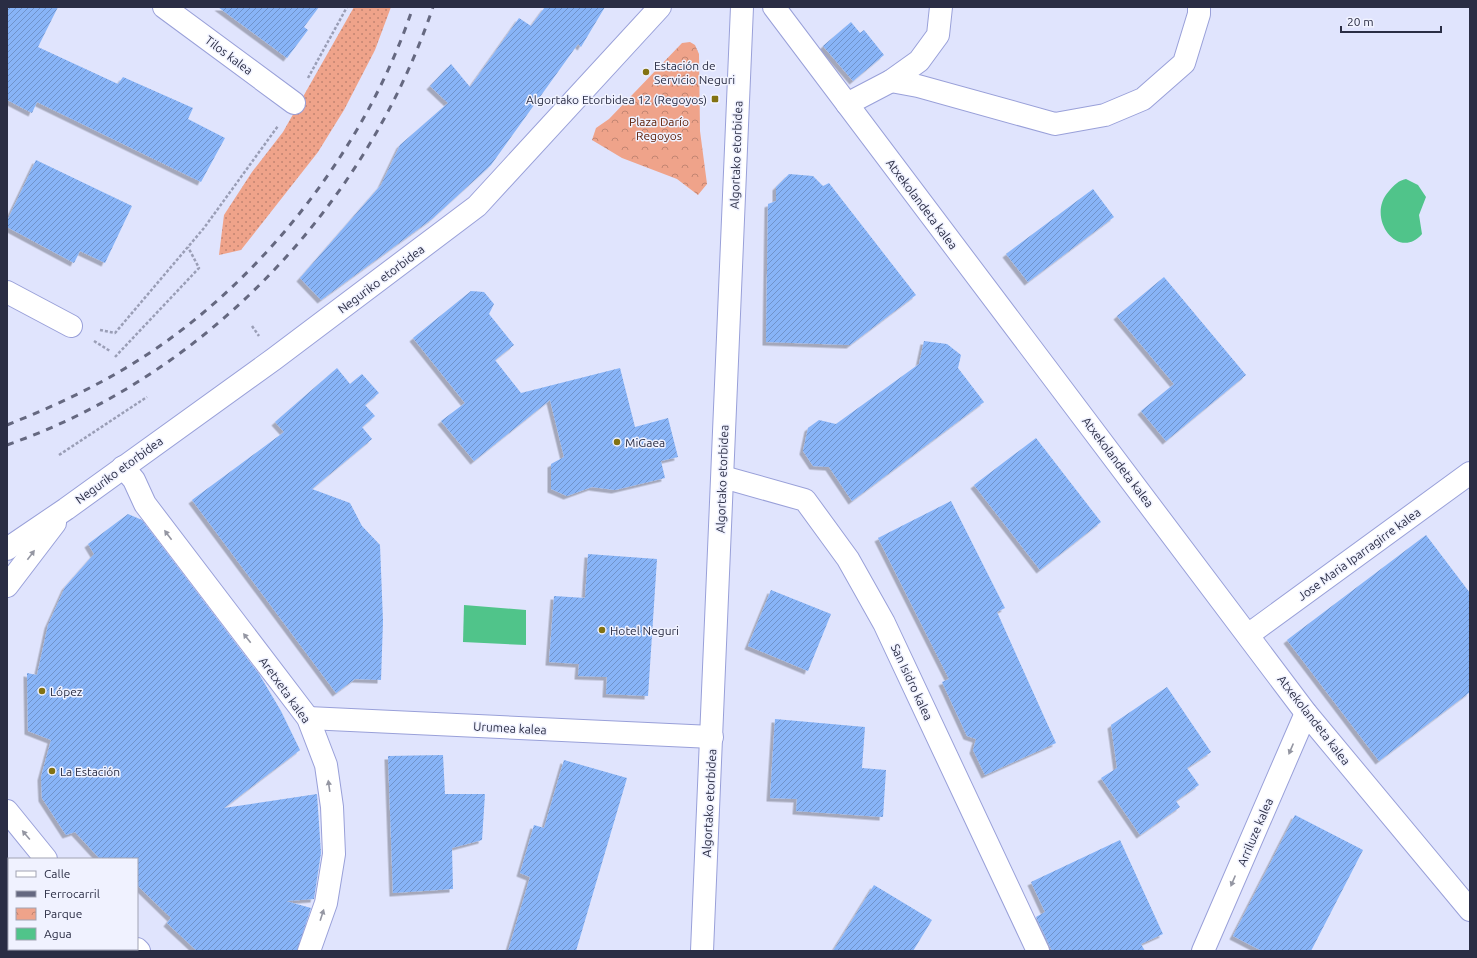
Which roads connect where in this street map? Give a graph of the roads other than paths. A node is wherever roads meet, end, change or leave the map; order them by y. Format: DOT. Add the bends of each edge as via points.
graph roads {
  1 [pos="164,7"];
  2 [pos="660,7"];
  3 [pos="742,7"];
  4 [pos="774,7"];
  5 [pos="941,7"];
  6 [pos="1199,7"];
  7 [pos="891,80"];
  8 [pos="294,103"];
  9 [pos="847,104"];
  10 [pos="7,292"];
  11 [pos="71,326"];
  12 [pos="123,467"];
  13 [pos="1470,473"];
  14 [pos="723,477"];
  15 [pos="66,509"];
  16 [pos="7,549"];
  17 [pos="7,586"];
  18 [pos="1248,636"];
  19 [pos="1306,713"];
  20 [pos="308,718"];
  21 [pos="712,737"];
  22 [pos="7,811"];
  23 [pos="45,858"];
  24 [pos="1470,910"];
  25 [pos="309,951"];
  26 [pos="702,951"];
  27 [pos="1038,951"];
  28 [pos="1203,951"];
  1 -- 8 [label="street, Tilos kalea"];
  2 -- 12 [label="street, Neguriko etorbidea" via="477,206 274,359"];
  3 -- 14 [label="street, Algortako etorbidea"];
  4 -- 9 [label="street, Atxekolandeta kalea"];
  5 -- 7 [label="street" via="938,35 919,61"];
  6 -- 7 [label="street" via="1184,63 1143,99 1105,115 1055,124"];
  7 -- 9 [label="street"];
  9 -- 18 [label="street, Atxekolandeta kalea"];
  10 -- 11 [label="street"];
  12 -- 15 [label="street, Neguriko etorbidea"];
  20 -- 12 [label="street, Aretxeta kalea, one-way" via="145,504 134,480"];
  13 -- 18 [label="street, Jose Maria Iparragirre kalea"];
  14 -- 21 [label="street, Algortako etorbidea"];
  14 -- 27 [label="street, San Isidro kalea" via="804,500 848,559 884,623"];
  15 -- 16 [label="street, Neguriko etorbidea"];
  17 -- 15 [label="street, Neguriko etorbidea, one-way"];
  18 -- 19 [label="street, Atxekolandeta kalea"];
  19 -- 24 [label="street, Atxekolandeta kalea"];
  19 -- 28 [label="street, Arriluze kalea, one-way"];
  20 -- 21 [label="street, Urumea kalea"];
  25 -- 20 [label="street, Aretxeta kalea, one-way" via="326,903 334,854 332,807 326,765"];
  21 -- 26 [label="street, Algortako etorbidea"];
  23 -- 22 [label="street, one-way"];
}
